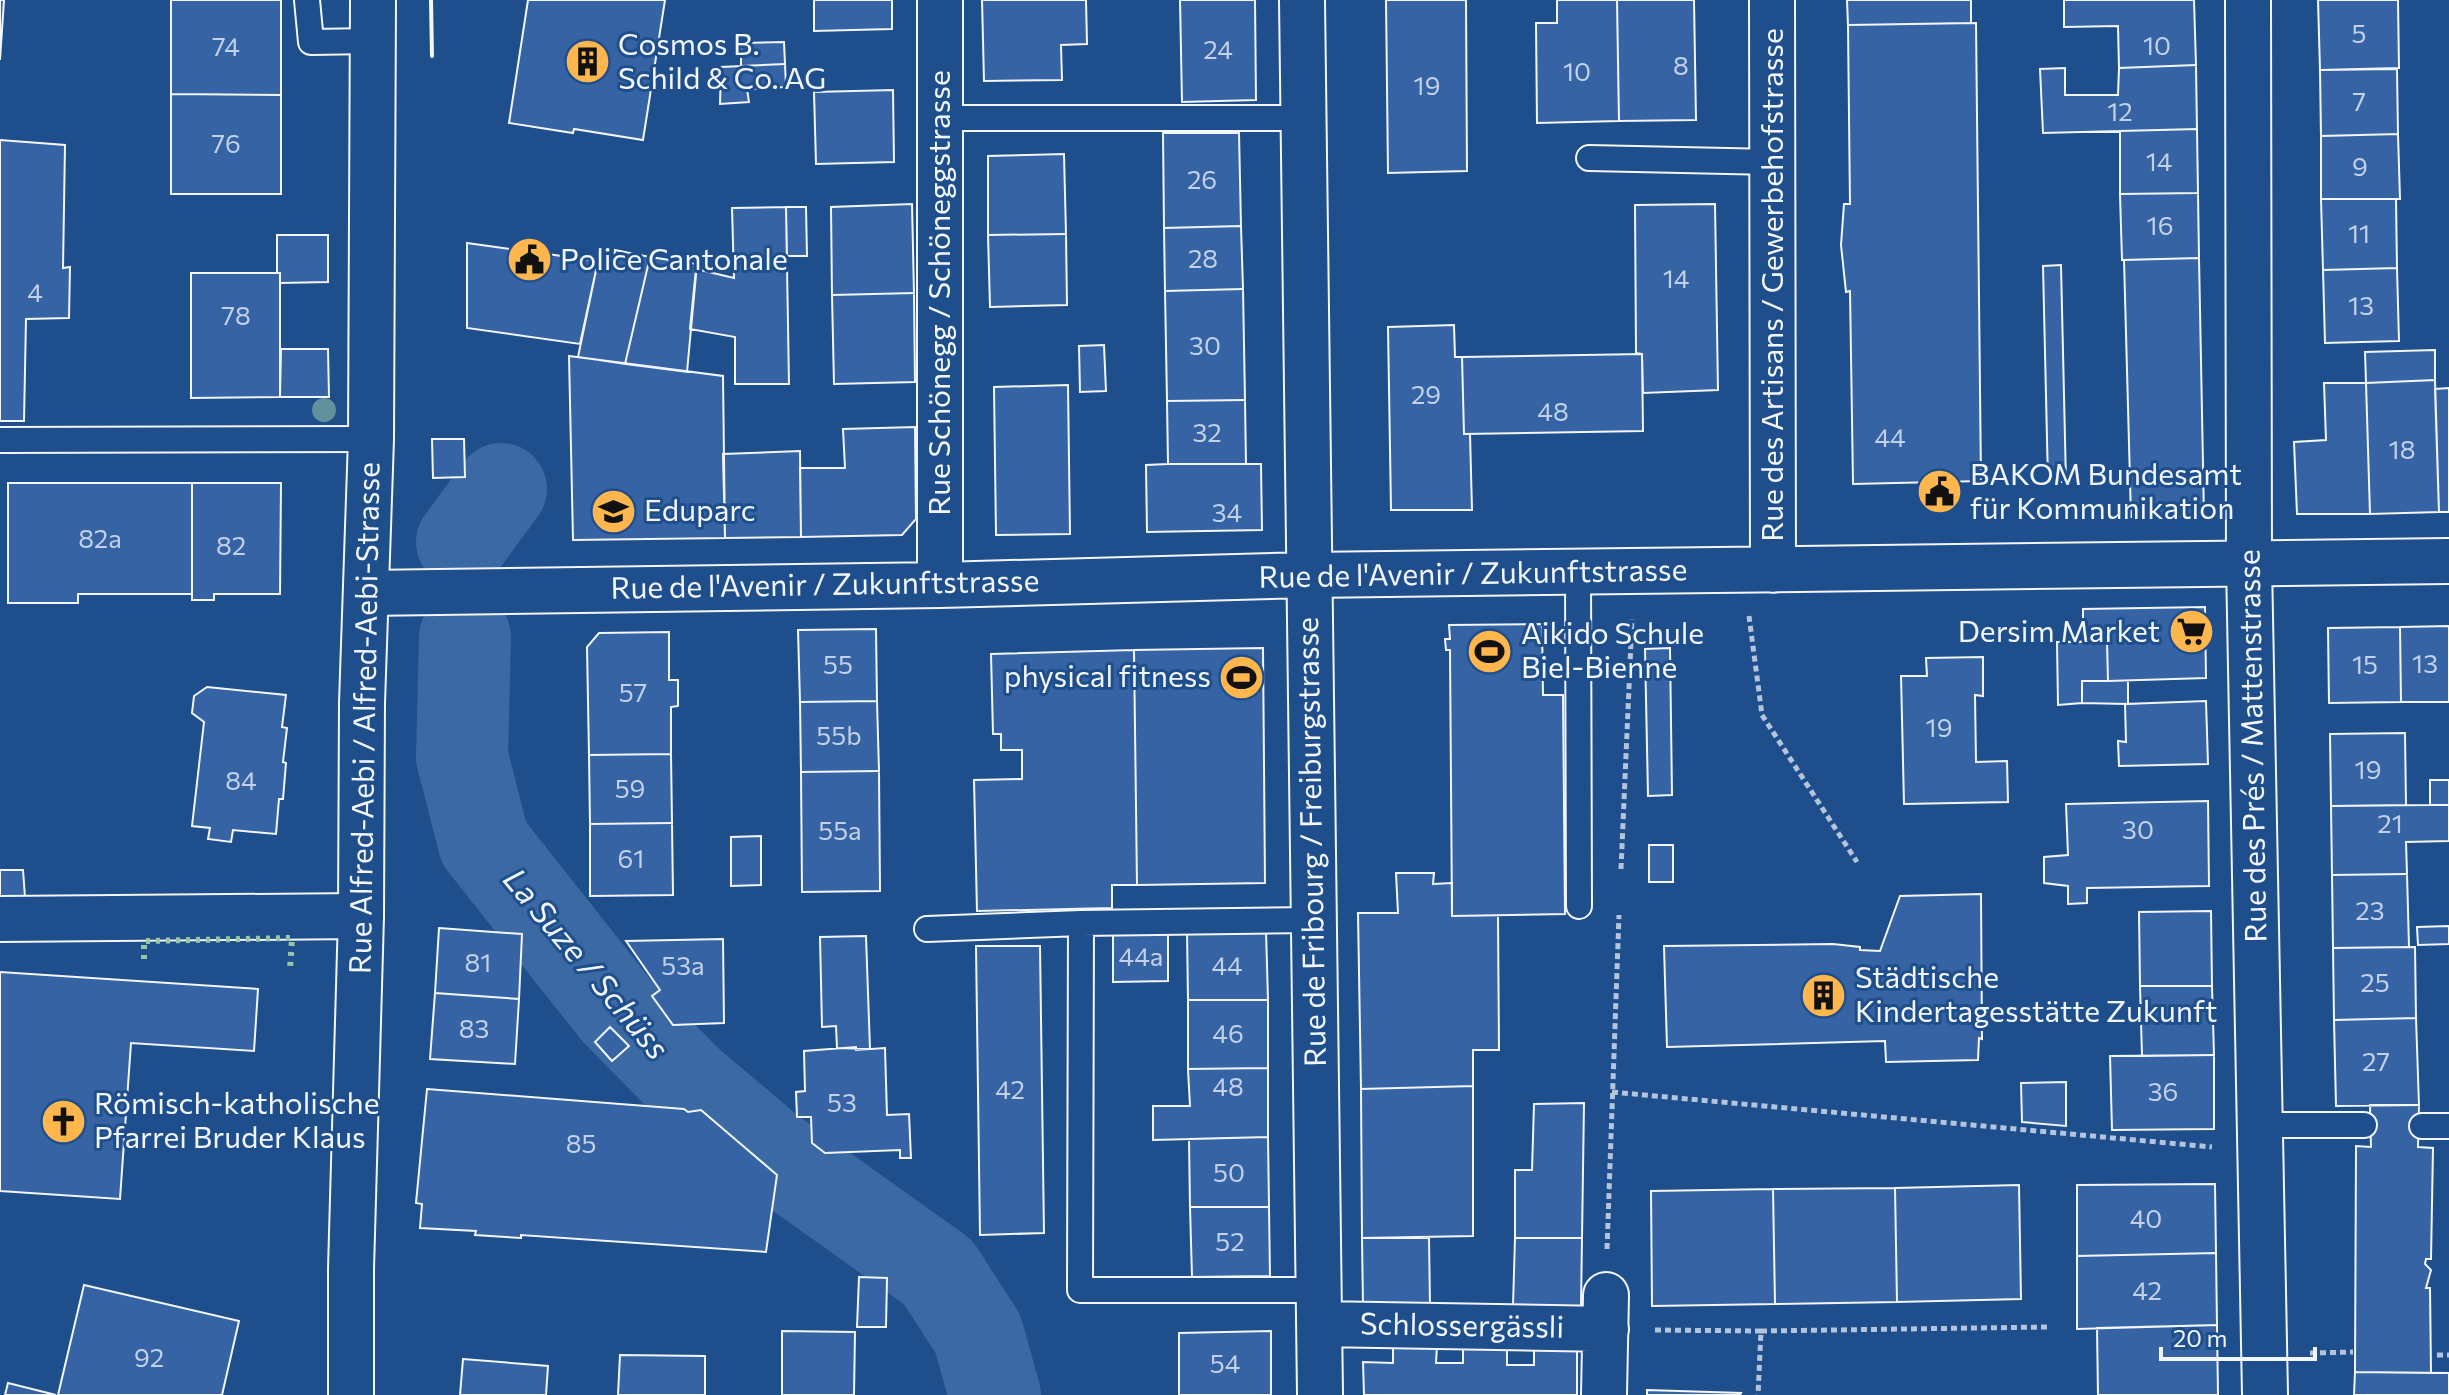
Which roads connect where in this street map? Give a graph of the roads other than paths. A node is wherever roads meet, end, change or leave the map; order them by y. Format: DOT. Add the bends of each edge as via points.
graph roads {
  1 [pos="307,0"];
  2 [pos="940,0"];
  3 [pos="1302,0"];
  4 [pos="1772,0"];
  5 [pos="2248,0"];
  6 [pos="373,20"];
  7 [pos="941,118"];
  8 [pos="1303,118"];
  9 [pos="1589,158"];
  10 [pos="1773,162"];
  11 [pos="371,439"];
  12 [pos="0,440"];
  13 [pos="2449,561"];
  14 [pos="2249,564"];
  15 [pos="1773,570"];
  16 [pos="1578,572"];
  17 [pos="1308,575"];
  18 [pos="940,585"];
  19 [pos="366,593"];
  20 [pos="1579,906"];
  21 [pos="361,916"];
  22 [pos="0,919"];
  23 [pos="1313,920"];
  24 [pos="1081,923"];
  25 [pos="927,929"];
  26 [pos="2364,1125"];
  27 [pos="2422,1126"];
  28 [pos="2449,1126"];
  29 [pos="2243,1136"];
  30 [pos="1318,1307"];
  31 [pos="351,1395"];
  32 [pos="1320,1395"];
  33 [pos="1604,1395"];
  34 [pos="2265,1395"];
  1 -- 6 [label="lane, Rue Alfred-Aebi / Alfred-Aebi-Strasse" via="311,42"];
  2 -- 7 [label="street, Rue Schönegg / Schöneggstrasse"];
  3 -- 8 [label="street, Rue de Fribourg / Freiburgstrasse"];
  4 -- 10 [label="street, Rue des Artisans / Gewerbehofstrasse"];
  5 -- 14 [label="street, Rue des Prés / Mattenstrasse"];
  6 -- 11 [label="street, Rue Alfred-Aebi / Alfred-Aebi-Strasse"];
  7 -- 8 [label="lane"];
  7 -- 18 [label="street, Rue Schönegg / Schöneggstrasse"];
  8 -- 17 [label="street, Rue de Fribourg / Freiburgstrasse"];
  9 -- 10 [label="lane"];
  10 -- 15 [label="street, Rue des Artisans / Gewerbehofstrasse"];
  11 -- 12 [label="lane"];
  11 -- 19 [label="street, Rue Alfred-Aebi / Alfred-Aebi-Strasse"];
  13 -- 14 [label="street, Rue de l'Avenir / Zukunftstrasse"];
  14 -- 15 [label="street, Rue de l'Avenir / Zukunftstrasse"];
  14 -- 29 [label="street, Rue des Prés / Mattenstrasse"];
  15 -- 16 [label="street, Rue de l'Avenir / Zukunftstrasse"];
  16 -- 17 [label="street, Rue de l'Avenir / Zukunftstrasse"];
  16 -- 20 [label="lane"];
  17 -- 18 [label="street, Rue de l'Avenir / Zukunftstrasse"];
  17 -- 23 [label="street, Rue de Fribourg / Freiburgstrasse"];
  18 -- 19 [label="street, Rue de l'Avenir / Zukunftstrasse"];
  19 -- 21 [label="street, Rue Alfred-Aebi / Alfred-Aebi-Strasse"];
  21 -- 22 [label="street"];
  21 -- 31 [label="street, Rue Alfred-Aebi / Alfred-Aebi-Strasse"];
  23 -- 24 [label="lane"];
  23 -- 30 [label="street, Rue de Fribourg / Freiburgstrasse"];
  24 -- 25 [label="lane"];
  24 -- 30 [label="lane" via="1080,1290"];
  26 -- 29 [label="lane"];
  27 -- 28 [label="lane"];
  29 -- 34 [label="street, Rue des Prés / Mattenstrasse"];
  30 -- 32 [label="street, Rue de Fribourg / Freiburgstrasse"];
  30 -- 33 [label="street, Schlossergässli" via="1606,1312"];
}
